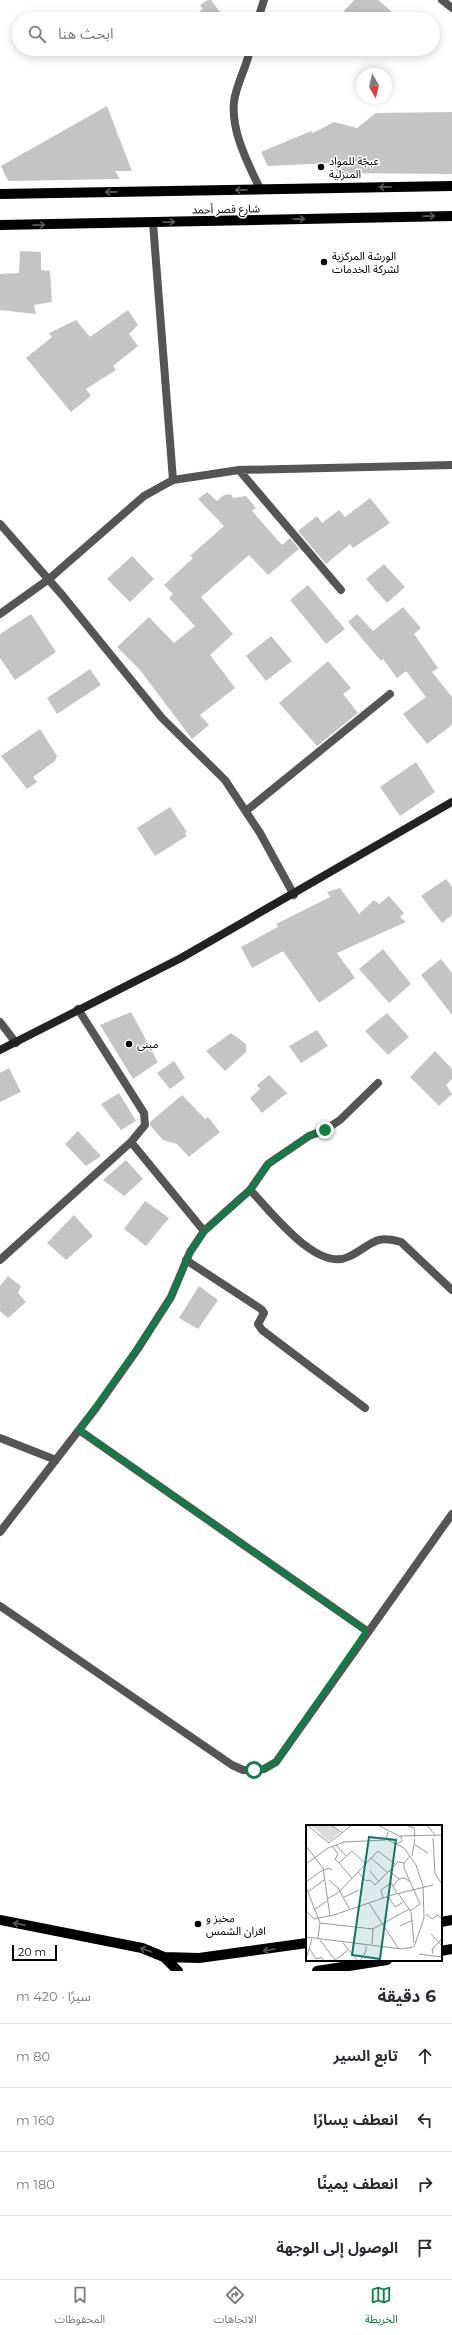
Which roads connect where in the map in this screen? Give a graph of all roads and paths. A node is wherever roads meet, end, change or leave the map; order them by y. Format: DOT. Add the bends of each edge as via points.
graph roads {
  1 [pos="264,0"];
  2 [pos="442,0"];
  3 [pos="452,8"];
  4 [pos="260,12"];
  5 [pos="248,56"];
  6 [pos="452,186"];
  7 [pos="260,189"];
  8 [pos="0,194"];
  9 [pos="452,216"];
  10 [pos="153,223"];
  11 [pos="0,225"];
  12 [pos="452,465"];
  13 [pos="239,470"];
  14 [pos="173,480"];
  15 [pos="0,524"];
  16 [pos="49,579"];
  17 [pos="341,590"];
  18 [pos="0,614"];
  19 [pos="390,694"];
  20 [pos="452,802"];
  21 [pos="246,811"];
  22 [pos="294,895"];
  23 [pos="78,1009"];
  24 [pos="0,1022"];
  25 [pos="16,1043"];
  26 [pos="0,1050"];
  27 [pos="378,1083"];
  28 [pos="132,1142"];
  29 [pos="250,1190"];
  30 [pos="204,1232"];
  31 [pos="0,1260"];
  32 [pos="186,1260"];
  33 [pos="452,1290"];
  34 [pos="366,1408"];
  35 [pos="79,1430"];
  36 [pos="0,1438"];
  37 [pos="56,1460"];
  38 [pos="452,1514"];
  39 [pos="449,1524"];
  40 [pos="0,1532"];
  41 [pos="0,1606"];
  42 [pos="366,1631"];
  43 [pos="0,1920"];
  44 [pos="452,1920"];
  45 [pos="442,1922"];
  46 [pos="306,1944"];
  47 [pos="452,1949"];
  48 [pos="442,1951"];
  49 [pos="164,1957"];
  50 [pos="381,1961"];
  51 [pos="178,1971"];
  52 [pos="317,1971"];
  1 -- 4 [label="street"];
  2 -- 3 [label="street"];
  5 -- 7 [label="street" via="234,101 235,120 243,150"];
  6 -- 7 [label="main road, شارع قصر أحمد, one-way"];
  7 -- 8 [label="main road, شارع قصر أحمد, one-way"];
  10 -- 9 [label="main road, شارع قصر أحمد, one-way"];
  11 -- 10 [label="main road, شارع قصر أحمد, one-way"];
  10 -- 14 [label="street"];
  12 -- 13 [label="street"];
  13 -- 14 [label="street"];
  13 -- 17 [label="street"];
  14 -- 16 [label="street" via="144,496"];
  15 -- 16 [label="street"];
  16 -- 18 [label="street"];
  16 -- 21 [label="street" via="139,692 191,748 226,780"];
  19 -- 21 [label="street"];
  20 -- 22 [label="street"];
  21 -- 22 [label="street"];
  22 -- 23 [label="street" via="181,958"];
  23 -- 25 [label="street"];
  23 -- 28 [label="street" via="144,1113 146,1119 143,1130"];
  24 -- 25 [label="street"];
  25 -- 26 [label="street"];
  27 -- 29 [label="street" via="340,1120 325,1130 309,1136 268,1164"];
  28 -- 30 [label="street"];
  28 -- 31 [label="street"];
  29 -- 30 [label="street"];
  29 -- 33 [label="street" via="300,1241 317,1254 330,1260 341,1260 374,1241 391,1239 401,1242"];
  30 -- 32 [label="street"];
  32 -- 34 [label="street" via="261,1309 264,1313 258,1324 262,1330"];
  32 -- 35 [label="street" via="171,1297"];
  35 -- 37 [label="street"];
  35 -- 42 [label="street"];
  36 -- 37 [label="street"];
  37 -- 40 [label="street"];
  38 -- 39 [label="street"];
  39 -- 42 [label="street"];
  41 -- 42 [label="street" via="214,1754 243,1770 264,1769 276,1762"];
  49 -- 43 [label="main road, one-way" via="142,1948"];
  44 -- 45 [label="main road"];
  46 -- 49 [label="main road, one-way" via="199,1958"];
  47 -- 48 [label="main road"];
  49 -- 51 [label="main road"];
  50 -- 52 [label="main road"];
}
